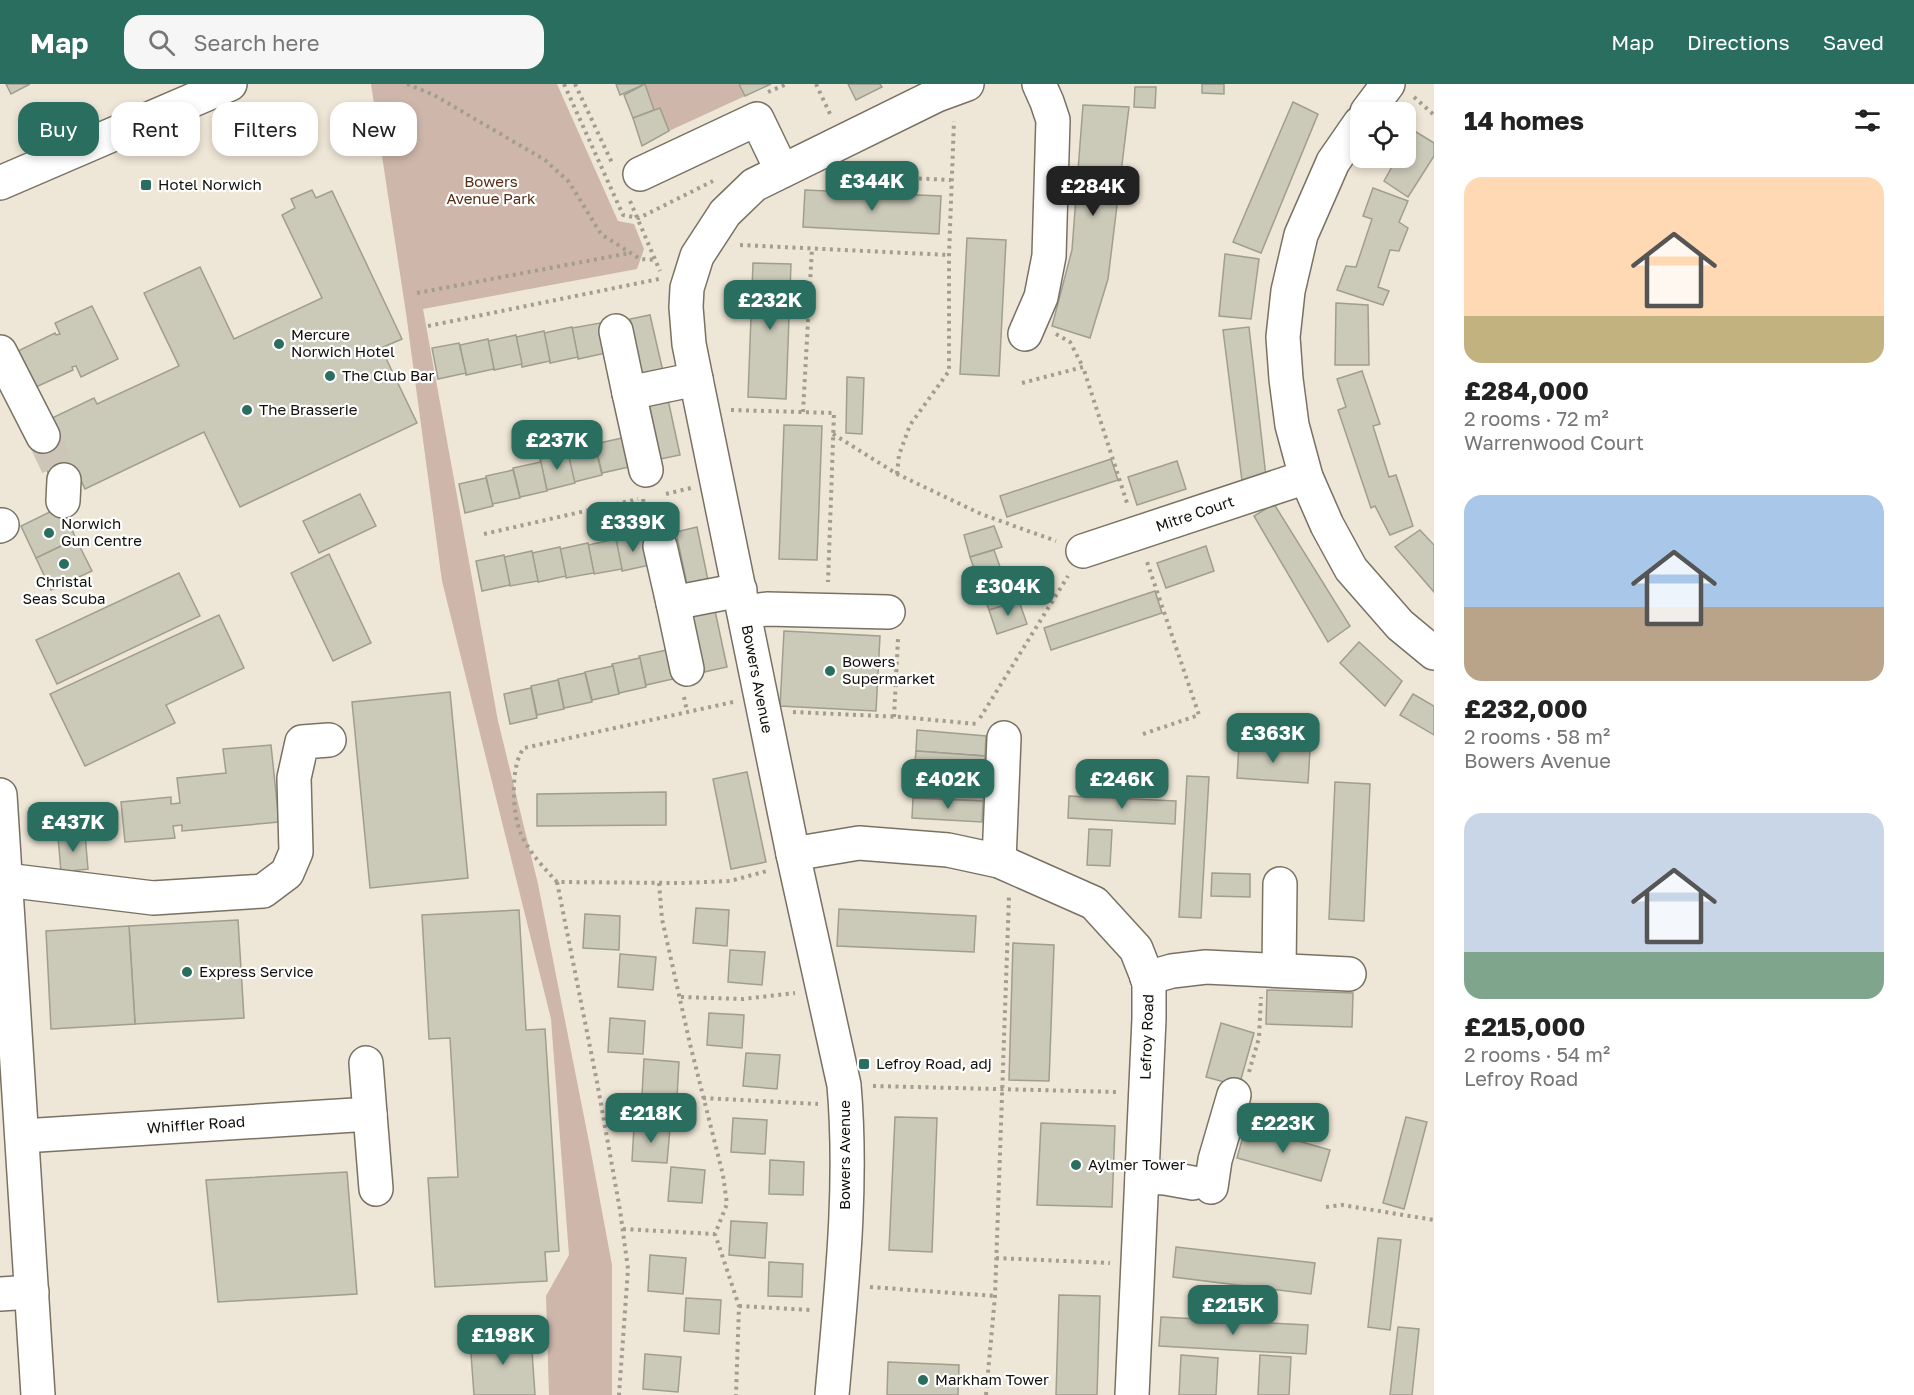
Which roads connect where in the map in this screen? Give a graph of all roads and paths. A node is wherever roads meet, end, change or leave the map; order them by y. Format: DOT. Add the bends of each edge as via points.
graph roads {
  1 [pos="230,84"];
  2 [pos="407,84"];
  3 [pos="564,84"];
  4 [pos="575,84"];
  5 [pos="1039,84"];
  6 [pos="947,88"];
  7 [pos="1376,99"];
  8 [pos="1434,115"];
  9 [pos="782,171"];
  10 [pos="839,174"];
  11 [pos="722,177"];
  12 [pos="628,179"];
  13 [pos="951,180"];
  14 [pos="0,183"];
  15 [pos="639,218"];
  16 [pos="706,243"];
  17 [pos="812,248"];
  18 [pos="631,253"];
  19 [pos="949,255"];
  20 [pos="656,260"];
  21 [pos="417,293"];
  22 [pos="428,326"];
  23 [pos="1028,328"];
  24 [pos="616,331"];
  25 [pos="0,351"];
  26 [pos="1083,366"];
  27 [pos="629,393"];
  28 [pos="700,394"];
  29 [pos="803,412"];
  30 [pos="833,434"];
  31 [pos="43,436"];
  32 [pos="897,474"];
  33 [pos="1306,477"];
  34 [pos="718,483"];
  35 [pos="655,486"];
  36 [pos="484,534"];
  37 [pos="660,546"];
  38 [pos="1083,551"];
  39 [pos="742,601"];
  40 [pos="673,603"];
  41 [pos="827,610"];
  42 [pos="888,612"];
  43 [pos="1434,653"];
  44 [pos="687,669"];
  45 [pos="762,706"];
  46 [pos="894,717"];
  47 [pos="1004,738"];
  48 [pos="329,740"];
  49 [pos="0,795"];
  50 [pos="2,838"];
  51 [pos="794,860"];
  52 [pos="1004,863"];
  53 [pos="6,880"];
  54 [pos="557,882"];
  55 [pos="658,883"];
  56 [pos="1280,884"];
  57 [pos="1270,970"];
  58 [pos="1349,974"];
  59 [pos="1147,978"];
  60 [pos="823,987"];
  61 [pos="681,997"];
  62 [pos="366,1063"];
  63 [pos="1002,1088"];
  64 [pos="845,1094"];
  65 [pos="1146,1094"];
  66 [pos="1234,1095"];
  67 [pos="703,1098"];
  68 [pos="370,1114"];
  69 [pos="23,1136"];
  70 [pos="1142,1177"];
  71 [pos="376,1189"];
  72 [pos="1326,1207"];
  73 [pos="1434,1220"];
  74 [pos="623,1229"];
  75 [pos="715,1234"];
  76 [pos="996,1258"];
  77 [pos="1138,1264"];
  78 [pos="16,1293"];
  79 [pos="995,1296"];
  80 [pos="840,1298"];
  81 [pos="739,1306"];
  82 [pos="38,1395"];
  83 [pos="619,1395"];
  84 [pos="736,1395"];
  85 [pos="832,1395"];
  86 [pos="986,1395"];
  87 [pos="1132,1395"];
  1 -- 14 [label="main road"];
  2 -- 18 [label="path" via="434,94 545,160 569,182 601,234"];
  3 -- 15 [label="path" via="623,215"];
  4 -- 12 [label="path"];
  5 -- 23 [label="main road" via="1053,120 1048,256 1041,297"];
  6 -- 9 [label="main road, Bowers Avenue"];
  6 -- 13 [label="path"];
  7 -- 8 [label="path"];
  7 -- 33 [label="main road" via="1333,162 1301,235 1288,291 1283,337 1286,378 1292,425"];
  9 -- 12 [label="main road" via="764,115"];
  9 -- 16 [label="main road, Bowers Avenue" via="754,185 725,213"];
  10 -- 13 [label="path"];
  11 -- 15 [label="path"];
  12 -- 15 [label="path"];
  13 -- 19 [label="path"];
  15 -- 20 [label="path"];
  16 -- 17 [label="path"];
  16 -- 28 [label="main road, Bowers Avenue" via="687,288 686,306 689,344"];
  17 -- 19 [label="path"];
  17 -- 29 [label="path"];
  18 -- 20 [label="path" via="640,259"];
  18 -- 21 [label="path"];
  19 -- 32 [label="path" via="949,371 910,425"];
  20 -- 22 [label="path" via="663,278"];
  23 -- 26 [label="path" via="1070,342"];
  24 -- 27 [label="main road"];
  25 -- 31 [label="main road"];
  27 -- 28 [label="main road"];
  27 -- 35 [label="main road"];
  28 -- 29 [label="path"];
  28 -- 34 [label="main road, Bowers Avenue"];
  29 -- 30 [label="path" via="834,413"];
  30 -- 32 [label="path"];
  30 -- 41 [label="path"];
  32 -- 38 [label="path" via="981,514"];
  33 -- 38 [label="main road, Mitre Court"];
  33 -- 43 [label="main road" via="1351,569 1400,625"];
  34 -- 35 [label="path"];
  34 -- 39 [label="main road, Bowers Avenue"];
  35 -- 36 [label="path"];
  37 -- 40 [label="main road"];
  38 -- 46 [label="path" via="976,725"];
  39 -- 40 [label="main road"];
  39 -- 41 [label="main road" via="767,609"];
  39 -- 45 [label="main road, Bowers Avenue"];
  40 -- 44 [label="main road"];
  41 -- 42 [label="main road"];
  42 -- 46 [label="path" via="899,613"];
  45 -- 46 [label="path" via="778,712"];
  45 -- 51 [label="main road, Bowers Avenue"];
  45 -- 54 [label="path" via="525,748 519,754 515,773 520,834 540,865"];
  47 -- 52 [label="main road"];
  48 -- 53 [label="main road" via="302,742 294,778 296,852 287,873 263,891 153,898"];
  49 -- 50 [label="main road"];
  50 -- 53 [label="main road"];
  51 -- 52 [label="main road, Lefroy Road" via="857,831"];
  51 -- 55 [label="path" via="730,881"];
  51 -- 60 [label="main road, Bowers Avenue"];
  52 -- 59 [label="main road, Lefroy Road" via="1094,903 1136,949"];
  52 -- 63 [label="path"];
  53 -- 69 [label="main road"];
  54 -- 55 [label="path"];
  54 -- 74 [label="path"];
  55 -- 61 [label="path" via="662,919"];
  56 -- 57 [label="main road"];
  57 -- 58 [label="main road"];
  57 -- 59 [label="main road" via="1206,967"];
  57 -- 66 [label="path" via="1259,1038 1244,1090"];
  59 -- 65 [label="main road, Lefroy Road"];
  60 -- 61 [label="path" via="743,999"];
  60 -- 64 [label="main road, Bowers Avenue"];
  61 -- 67 [label="path"];
  62 -- 68 [label="main road"];
  63 -- 64 [label="path"];
  63 -- 65 [label="path"];
  63 -- 76 [label="path"];
  64 -- 67 [label="path" via="809,1105"];
  64 -- 80 [label="main road, Bowers Avenue"];
  65 -- 70 [label="main road, Lefroy Road"];
  66 -- 70 [label="main road" via="1215,1160 1202,1185"];
  67 -- 75 [label="path" via="727,1204"];
  68 -- 69 [label="main road, Whiffler Road"];
  68 -- 71 [label="main road"];
  69 -- 78 [label="main road"];
  70 -- 77 [label="main road, Lefroy Road"];
  72 -- 73 [label="path" via="1342,1205"];
  74 -- 75 [label="path"];
  74 -- 83 [label="path" via="628,1269"];
  75 -- 81 [label="path"];
  76 -- 77 [label="path"];
  76 -- 79 [label="path"];
  77 -- 87 [label="main road, Lefroy Road"];
  78 -- 82 [label="main road"];
  79 -- 80 [label="path"];
  79 -- 86 [label="path"];
  80 -- 81 [label="path"];
  80 -- 85 [label="main road, Bowers Avenue"];
  81 -- 84 [label="path"];
}
